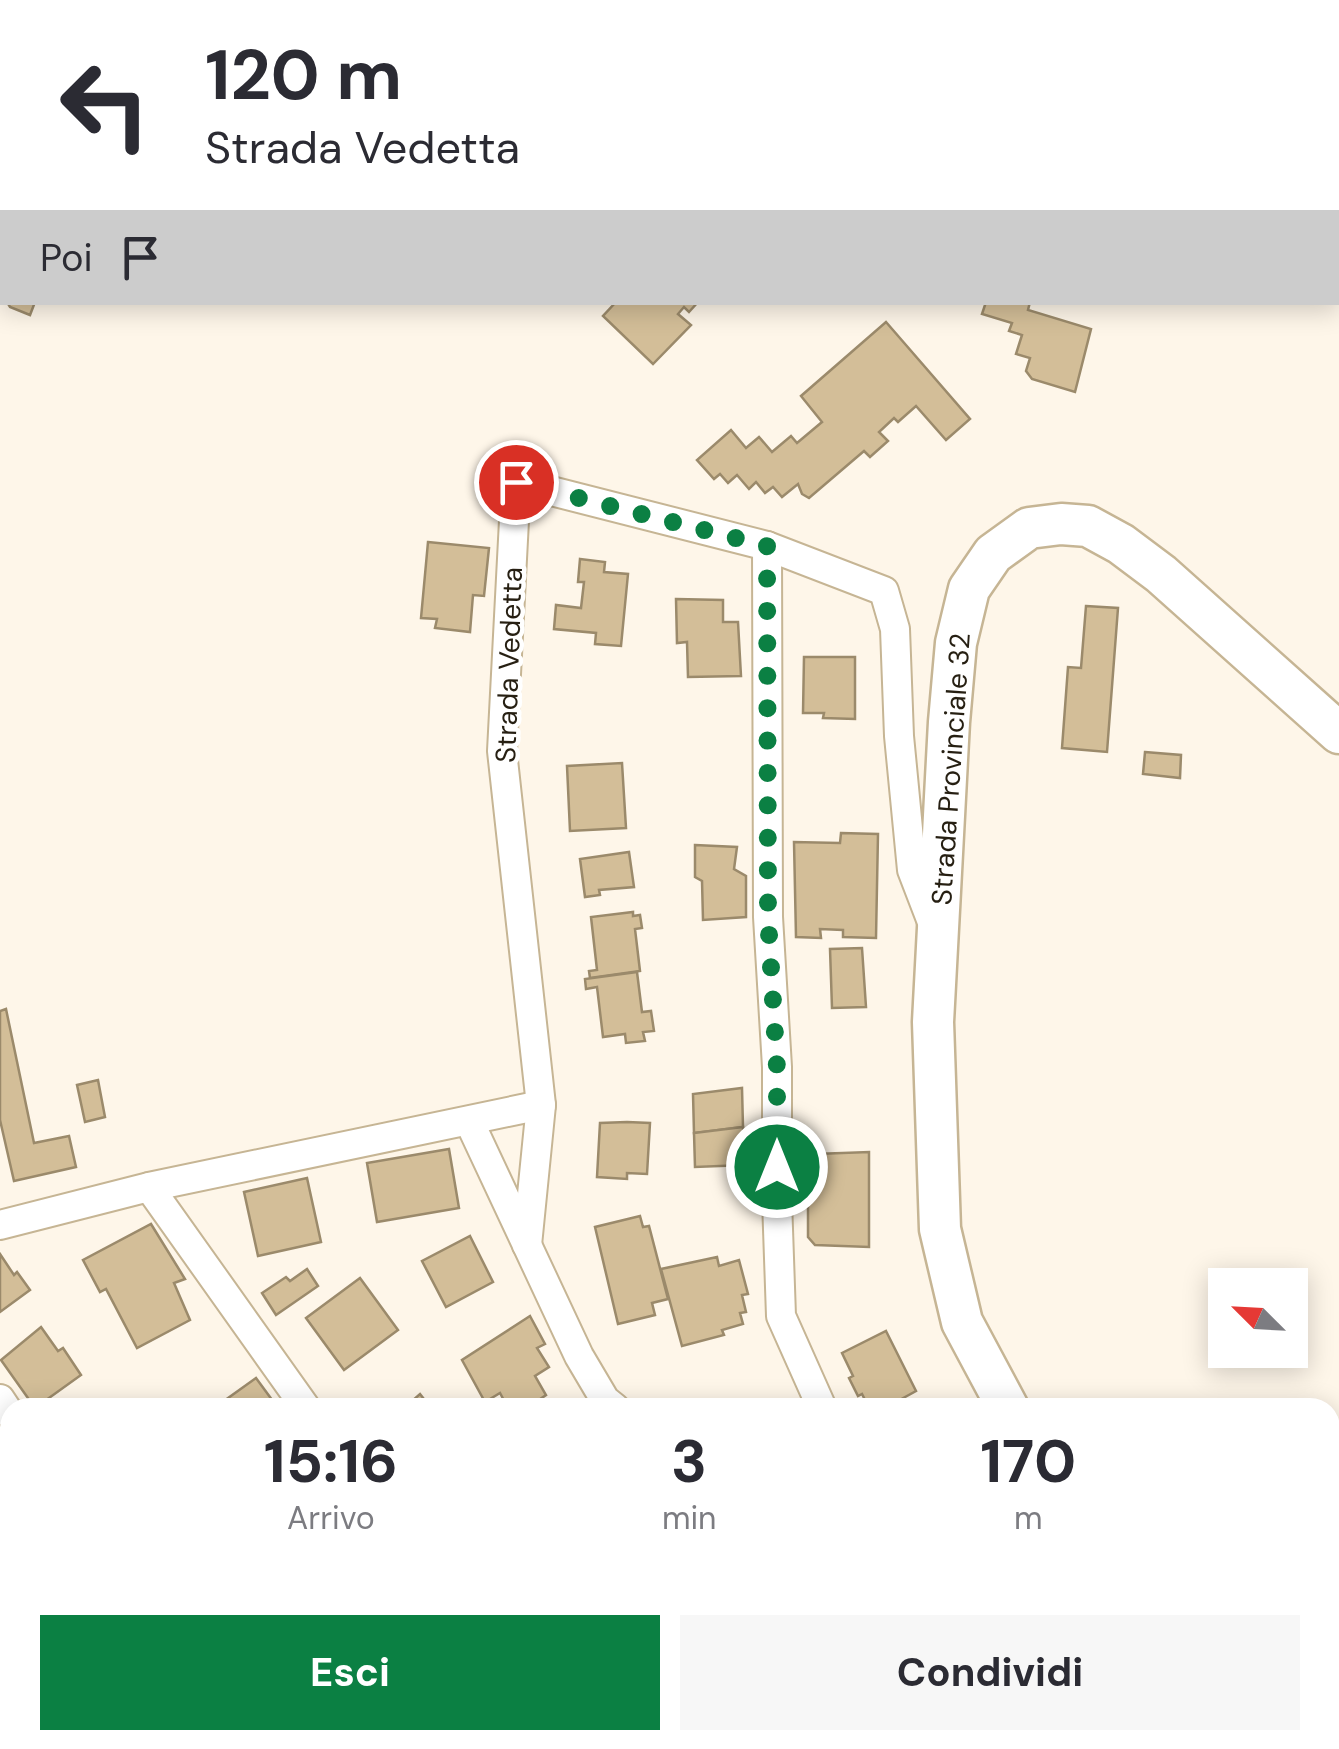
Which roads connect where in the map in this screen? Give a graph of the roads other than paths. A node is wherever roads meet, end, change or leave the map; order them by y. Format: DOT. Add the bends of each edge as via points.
graph roads {
  1 [pos="767,546"];
  2 [pos="1339,733"];
  3 [pos="939,943"];
  4 [pos="540,1105"];
  5 [pos="469,1121"];
  6 [pos="149,1188"];
  7 [pos="0,1226"];
  8 [pos="527,1245"];
  9 [pos="299,1398"];
  10 [pos="603,1398"];
  11 [pos="818,1398"];
  12 [pos="1003,1398"];
  1 -- 3 [label="street, Strada Vedetta" via="884,591 895,629 912,870"];
  1 -- 4 [label="street, Strada Vedetta" via="516,482 502,751"];
  1 -- 11 [label="street" via="768,917 781,1316"];
  2 -- 3 [label="main road, Strada Provinciale 32" via="1121,544 1088,526 1029,528 993,554 970,589 956,643"];
  3 -- 12 [label="main road, Strada Provinciale 32" via="934,1022 940,1229 962,1322"];
  4 -- 5 [label="street"];
  4 -- 8 [label="street, Strada Vedetta"];
  5 -- 6 [label="street"];
  5 -- 8 [label="street"];
  6 -- 7 [label="street"];
  6 -- 9 [label="street"];
  8 -- 10 [label="street"];
}
